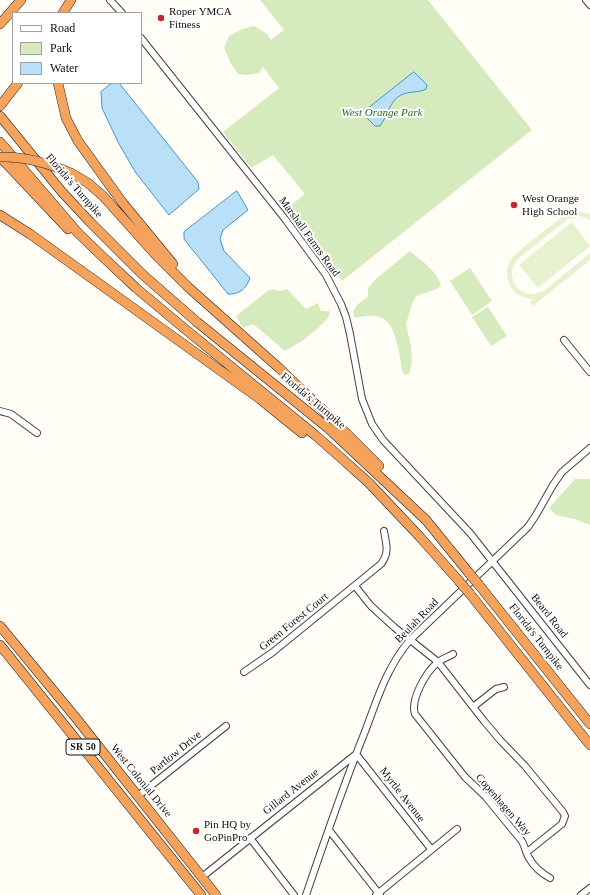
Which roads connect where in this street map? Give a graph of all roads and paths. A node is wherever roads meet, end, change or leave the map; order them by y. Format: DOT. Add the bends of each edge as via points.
graph roads {
  1 [pos="22,0"];
  2 [pos="71,0"];
  3 [pos="75,0"];
  4 [pos="110,0"];
  5 [pos="64,12"];
  6 [pos="69,12"];
  7 [pos="121,12"];
  8 [pos="0,24"];
  9 [pos="142,39"];
  10 [pos="17,84"];
  11 [pos="58,84"];
  12 [pos="0,106"];
  13 [pos="0,116"];
  14 [pos="0,142"];
  15 [pos="0,157"];
  16 [pos="0,215"];
  17 [pos="136,288"];
  18 [pos="235,329"];
  19 [pos="564,340"];
  20 [pos="590,372"];
  21 [pos="0,411"];
  22 [pos="37,433"];
  23 [pos="590,448"];
  24 [pos="426,520"];
  25 [pos="384,531"];
  26 [pos="420,537"];
  27 [pos="492,561"];
  28 [pos="355,586"];
  29 [pos="0,626"];
  30 [pos="410,640"];
  31 [pos="0,645"];
  32 [pos="453,654"];
  33 [pos="438,662"];
  34 [pos="244,672"];
  35 [pos="590,685"];
  36 [pos="504,687"];
  37 [pos="40,695"];
  38 [pos="473,707"];
  39 [pos="76,718"];
  40 [pos="590,724"];
  41 [pos="226,726"];
  42 [pos="590,745"];
  43 [pos="82,747"];
  44 [pos="356,754"];
  45 [pos="111,763"];
  46 [pos="138,796"];
  47 [pos="457,829"];
  48 [pos="329,830"];
  49 [pos="250,838"];
  50 [pos="165,849"];
  51 [pos="431,849"];
  52 [pos="527,852"];
  53 [pos="202,877"];
  54 [pos="550,878"];
  55 [pos="590,888"];
  56 [pos="378,894"];
  57 [pos="201,895"];
  58 [pos="216,895"];
  59 [pos="294,895"];
  60 [pos="306,895"];
  61 [pos="581,895"];
  1 -- 8 [label="highway"];
  2 -- 5 [label="highway"];
  3 -- 6 [label="highway"];
  4 -- 7 [label="street"];
  9 -- 27 [label="street, Marshall Farms Road" via="288,223 326,275 346,317 362,399 372,424 389,448 470,533"];
  10 -- 12 [label="highway"];
  11 -- 18 [label="highway" via="66,118 98,170 186,279"];
  13 -- 24 [label="highway, Florida's Turnpike" via="62,192 142,274 328,428"];
  14 -- 17 [label="highway" via="78,233"];
  15 -- 17 [label="highway" via="74,235"];
  15 -- 18 [label="highway, bridge" via="41,161 88,183 188,287"];
  16 -- 26 [label="highway" via="37,238 260,399 310,439"];
  17 -- 26 [label="highway" via="315,435 369,483"];
  18 -- 24 [label="highway" via="321,408 409,497"];
  19 -- 20 [label="street"];
  21 -- 22 [label="street" via="12,414"];
  23 -- 27 [label="street, Beulah Road" via="562,472 528,527"];
  24 -- 40 [label="highway, Florida's Turnpike, bridge"];
  25 -- 28 [label="street, Green Forest Court" via="388,551 385,560"];
  26 -- 42 [label="highway, bridge" via="470,594"];
  27 -- 30 [label="street, Beulah Road"];
  27 -- 35 [label="street, Beard Road"];
  28 -- 30 [label="street, Copenhagen Way" via="371,606"];
  28 -- 34 [label="street, Green Forest Court"];
  29 -- 39 [label="highway, West Colonial Drive / SR 50"];
  30 -- 33 [label="street, Copenhagen Way"];
  30 -- 44 [label="street, Beulah Road" via="386,676"];
  31 -- 37 [label="highway, SR 50"];
  32 -- 33 [label="street"];
  33 -- 38 [label="street, Copenhagen Way"];
  33 -- 52 [label="street, Copenhagen Way" via="424,680 413,710 465,777 485,796 521,840"];
  36 -- 38 [label="street" via="496,689"];
  37 -- 39 [label="highway" via="65,717"];
  37 -- 43 [label="highway, SR 50"];
  38 -- 52 [label="street, Copenhagen Way" via="526,766 565,816 562,824"];
  39 -- 45 [label="highway, West Colonial Drive / SR 50"];
  41 -- 46 [label="street, Partlow Drive"];
  43 -- 45 [label="highway" via="91,747"];
  43 -- 50 [label="highway, SR 50"];
  44 -- 48 [label="street, Beulah Road"];
  44 -- 49 [label="street, Gillard Avenue"];
  44 -- 51 [label="street, Myrtle Avenue"];
  45 -- 46 [label="highway, West Colonial Drive / SR 50"];
  46 -- 53 [label="highway, West Colonial Drive / SR 50"];
  47 -- 51 [label="street"];
  48 -- 56 [label="street"];
  48 -- 60 [label="street, Beulah Road"];
  49 -- 53 [label="street, Gillard Avenue"];
  49 -- 59 [label="street"];
  50 -- 53 [label="highway" via="180,866 192,875"];
  50 -- 57 [label="highway, SR 50"];
  51 -- 56 [label="street"];
  52 -- 54 [label="street" via="541,874"];
  53 -- 58 [label="highway, West Colonial Drive / SR 50"];
  55 -- 61 [label="street"];
}
